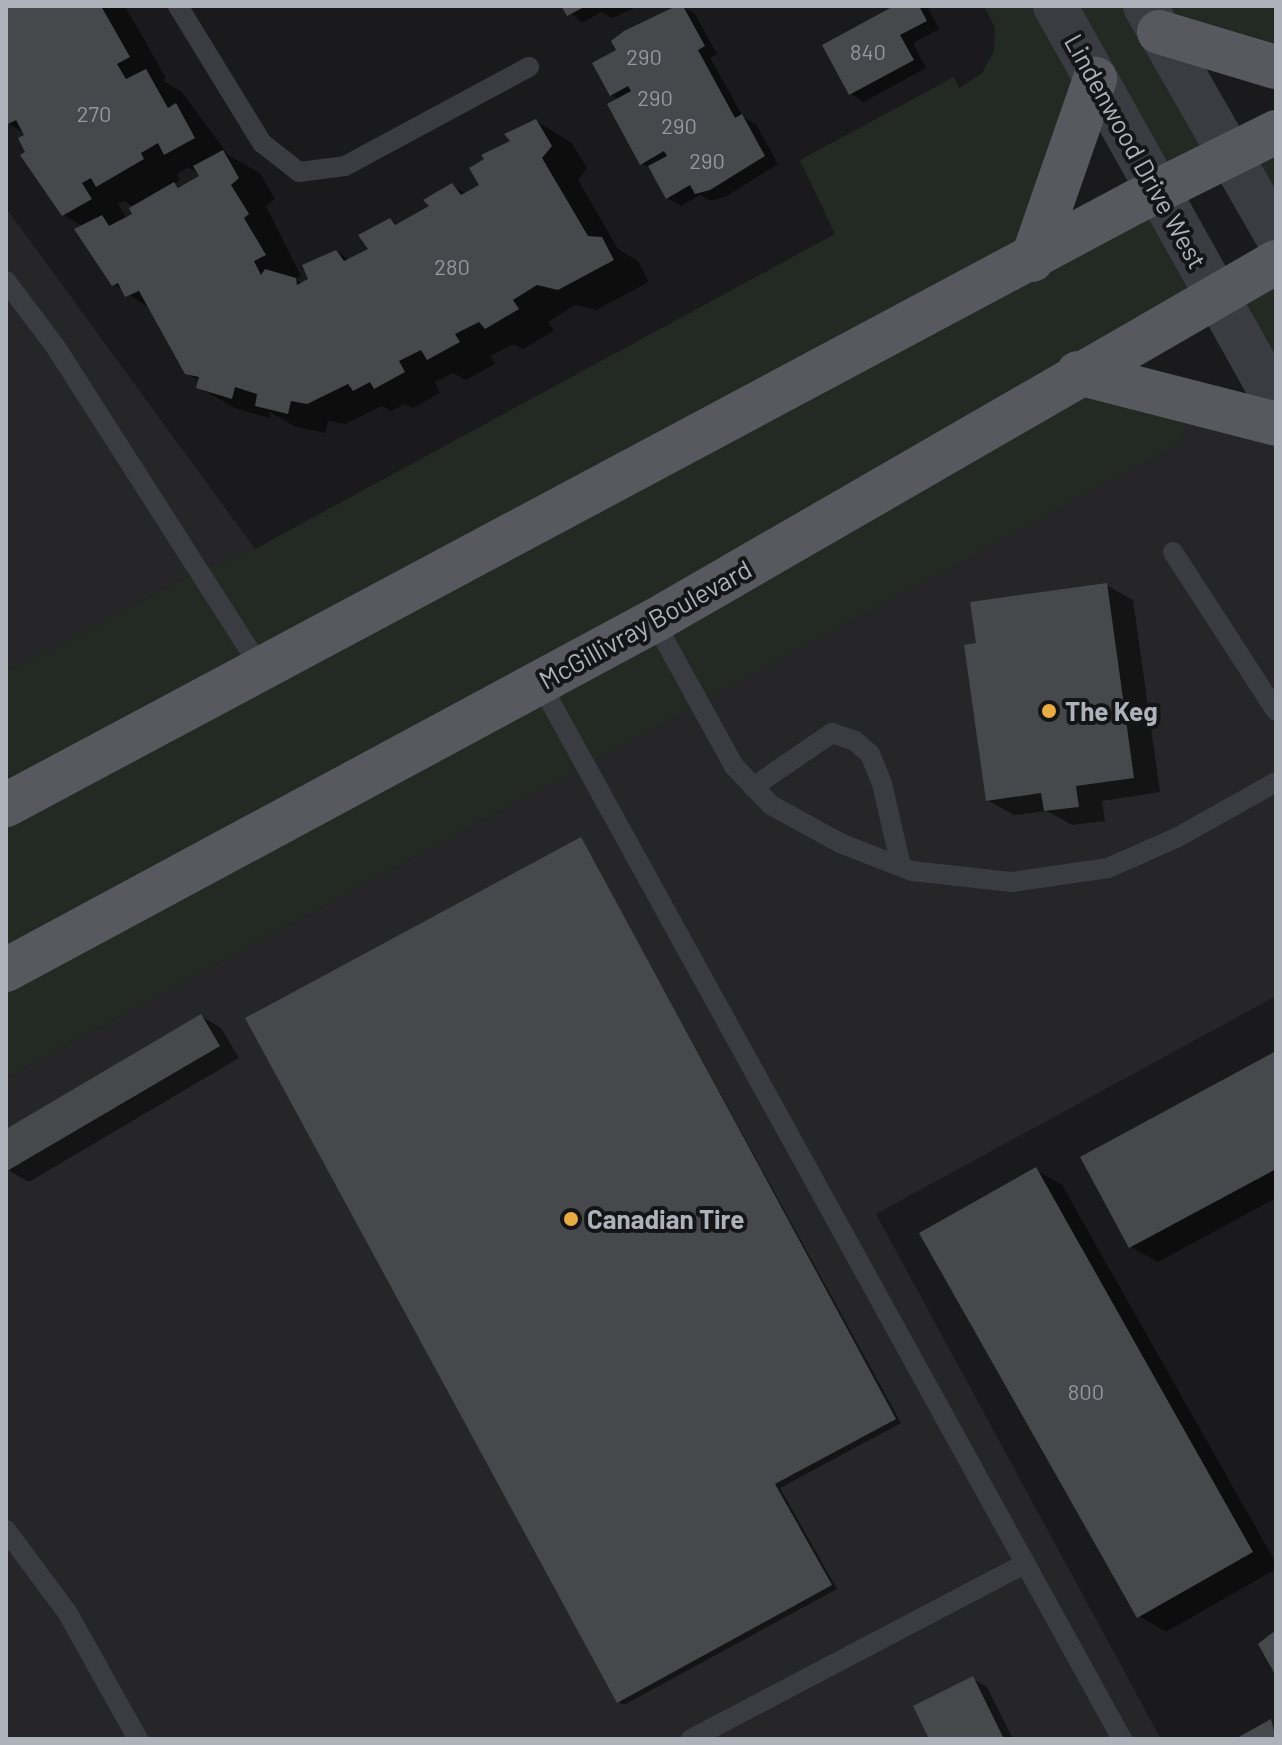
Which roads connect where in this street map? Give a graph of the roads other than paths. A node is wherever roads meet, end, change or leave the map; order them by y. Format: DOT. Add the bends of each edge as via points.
graph roads {
  1 [pos="178,6"];
  2 [pos="1055,6"];
  3 [pos="1152,19"];
  4 [pos="529,67"];
  5 [pos="1276,67"];
  6 [pos="1095,79"];
  7 [pos="1276,132"];
  8 [pos="1232,156"];
  9 [pos="1158,192"];
  10 [pos="1276,235"];
  11 [pos="1032,260"];
  12 [pos="1276,262"];
  13 [pos="6,281"];
  14 [pos="1217,295"];
  15 [pos="1078,373"];
  16 [pos="1276,401"];
  17 [pos="1276,424"];
  18 [pos="1173,552"];
  19 [pos="654,621"];
  20 [pos="260,666"];
  21 [pos="540,683"];
  22 [pos="1276,711"];
  23 [pos="1276,782"];
  24 [pos="753,787"];
  25 [pos="6,805"];
  26 [pos="901,866"];
  27 [pos="6,970"];
  28 [pos="6,1530"];
  29 [pos="1025,1564"];
  30 [pos="138,1739"];
  31 [pos="691,1739"];
  32 [pos="1122,1739"];
  1 -- 4 [label="lane" via="262,143 299,172 345,166"];
  2 -- 6 [label="street, Lindenwood Drive West"];
  3 -- 5 [label="main road"];
  3 -- 8 [label="street"];
  6 -- 9 [label="street, Lindenwood Drive West"];
  6 -- 11 [label="main road"];
  7 -- 8 [label="main road"];
  8 -- 9 [label="main road"];
  8 -- 10 [label="street"];
  9 -- 11 [label="main road"];
  9 -- 14 [label="street, Lindenwood Drive West"];
  11 -- 20 [label="main road"];
  12 -- 14 [label="main road, McGillivray Boulevard"];
  13 -- 20 [label="lane" via="55,346"];
  14 -- 15 [label="main road, McGillivray Boulevard"];
  14 -- 16 [label="street, Lindenwood Drive West"];
  15 -- 17 [label="main road"];
  15 -- 19 [label="main road, McGillivray Boulevard"];
  18 -- 22 [label="lane"];
  19 -- 21 [label="main road, McGillivray Boulevard"];
  19 -- 24 [label="lane" via="734,766"];
  20 -- 25 [label="main road"];
  21 -- 27 [label="main road, McGillivray Boulevard"];
  21 -- 29 [label="lane"];
  23 -- 26 [label="lane" via="1178,837 1108,868 1012,882"];
  24 -- 26 [label="lane" via="771,805 840,843"];
  24 -- 26 [label="lane" via="832,733 855,741 870,754 882,784"];
  28 -- 30 [label="lane" via="67,1612"];
  29 -- 31 [label="lane"];
  29 -- 32 [label="lane"];
}
